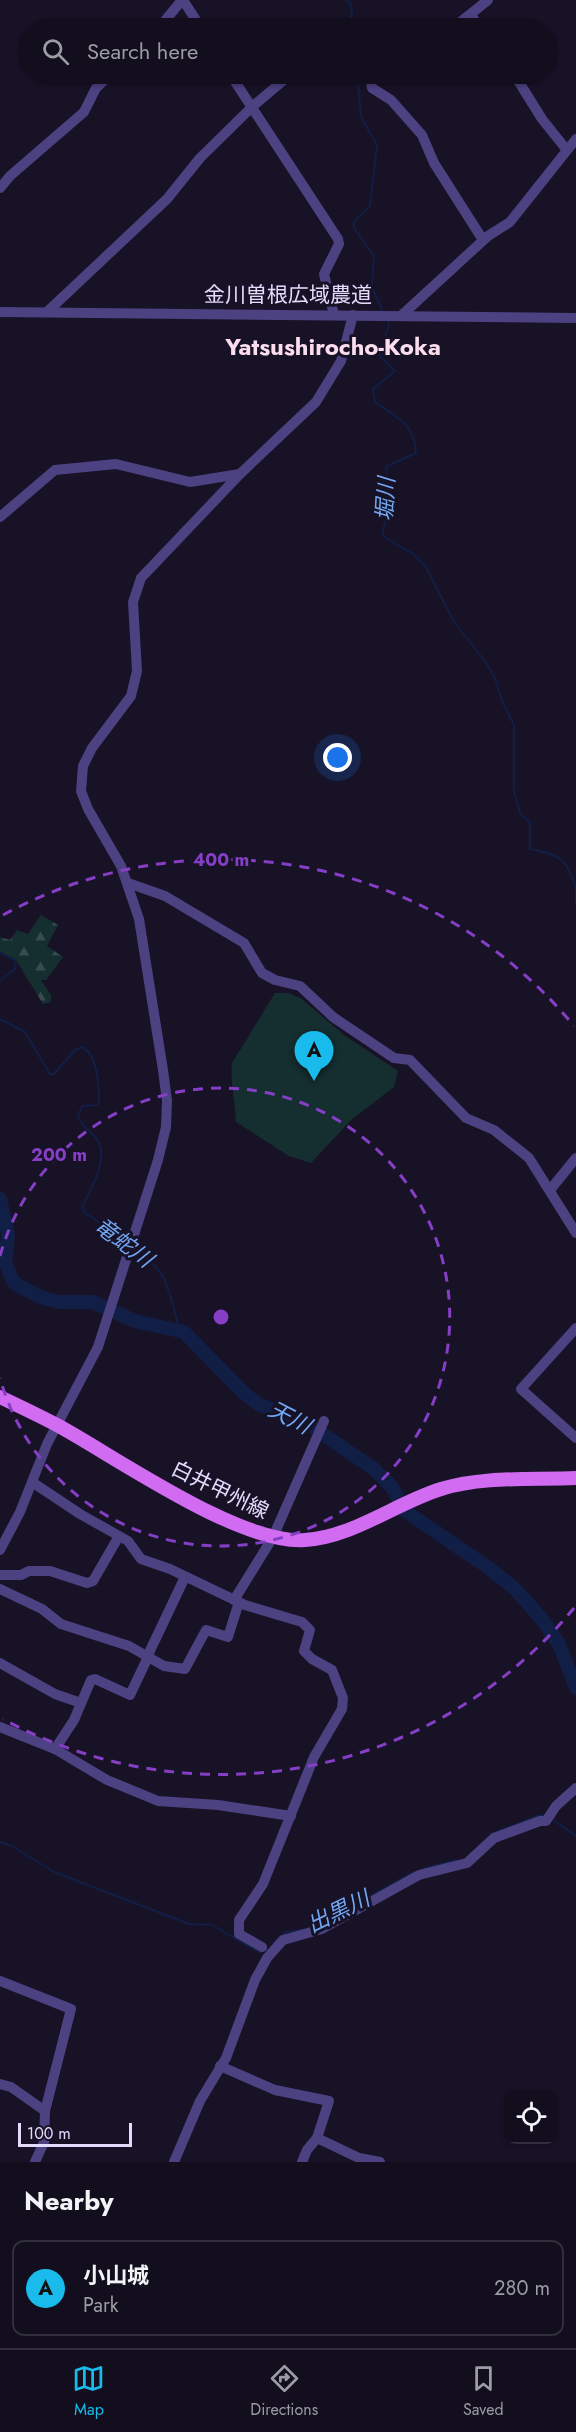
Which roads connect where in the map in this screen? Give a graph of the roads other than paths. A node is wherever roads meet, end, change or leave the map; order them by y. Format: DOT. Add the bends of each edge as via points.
graph roads {
  1 [pos="182,0"];
  2 [pos="488,0"];
  3 [pos="471,14"];
  4 [pos="167,18"];
  5 [pos="194,18"];
  6 [pos="466,18"];
  7 [pos="473,18"];
  8 [pos="100,84"];
  9 [pos="237,84"];
  10 [pos="279,84"];
  11 [pos="371,84"];
  12 [pos="520,84"];
  13 [pos="252,107"];
  14 [pos="576,139"];
  15 [pos="566,149"];
  16 [pos="0,188"];
  17 [pos="483,240"];
  18 [pos="0,312"];
  19 [pos="47,312"];
  20 [pos="403,314"];
  21 [pos="334,315"];
  22 [pos="353,315"];
  23 [pos="576,318"];
  24 [pos="240,474"];
  25 [pos="0,517"];
  26 [pos="128,883"];
  27 [pos="576,1158"];
  28 [pos="550,1190"];
  29 [pos="576,1233"];
  30 [pos="576,1328"];
  31 [pos="0,1397"];
  32 [pos="324,1420"];
  33 [pos="58,1425"];
  34 [pos="576,1438"];
  35 [pos="576,1478"];
  36 [pos="32,1482"];
  37 [pos="119,1536"];
  38 [pos="273,1538"];
  39 [pos="0,1550"];
  40 [pos="0,1575"];
  41 [pos="185,1576"];
  42 [pos="0,1589"];
  43 [pos="236,1601"];
  44 [pos="148,1657"];
  45 [pos="0,1663"];
  46 [pos="81,1703"];
  47 [pos="0,1727"];
  48 [pos="55,1749"];
  49 [pos="576,1788"];
  50 [pos="291,1816"];
  51 [pos="262,1947"];
  52 [pos="0,1981"];
  53 [pos="220,2066"];
  54 [pos="0,2084"];
  55 [pos="45,2111"];
  56 [pos="317,2138"];
  57 [pos="35,2162"];
  58 [pos="174,2162"];
  59 [pos="303,2162"];
  60 [pos="380,2162"];
  1 -- 4 [label="street"];
  1 -- 5 [label="street"];
  2 -- 3 [label="street"];
  3 -- 6 [label="street"];
  3 -- 7 [label="street"];
  8 -- 16 [label="street" via="84,112"];
  9 -- 13 [label="street"];
  10 -- 13 [label="street"];
  11 -- 17 [label="street" via="422,135"];
  12 -- 15 [label="street"];
  13 -- 19 [label="street" via="200,158 167,200"];
  13 -- 21 [label="street" via="338,239 324,274"];
  14 -- 15 [label="street"];
  15 -- 17 [label="street" via="510,222"];
  17 -- 20 [label="street"];
  18 -- 19 [label="street, 金川曽根広域農道"];
  19 -- 21 [label="street, 金川曽根広域農道"];
  20 -- 22 [label="street, 金川曽根広域農道"];
  20 -- 23 [label="street, 金川曽根広域農道"];
  21 -- 22 [label="street, 金川曽根広域農道"];
  22 -- 24 [label="street" via="333,379 316,402"];
  24 -- 25 [label="street" via="190,482 116,464 55,470"];
  24 -- 26 [label="street" via="141,578 133,602 137,671 131,696 82,766 81,791 88,809"];
  26 -- 28 [label="street" via="165,896 244,943 262,973 300,986 333,1017 394,1058 410,1060 466,1118 494,1130 529,1158"];
  26 -- 33 [label="street" via="139,919 166,1101 163,1143 106,1321 83,1379"];
  27 -- 28 [label="street"];
  28 -- 29 [label="street"];
  30 -- 34 [label="street" via="522,1389"];
  31 -- 33 [label="main road, 白井甲州線"];
  32 -- 38 [label="street"];
  33 -- 36 [label="street"];
  33 -- 38 [label="main road, 白井甲州線" via="133,1471"];
  35 -- 38 [label="main road, 白井甲州線" via="459,1485 321,1537"];
  36 -- 37 [label="street"];
  36 -- 39 [label="street"];
  37 -- 40 [label="street" via="93,1581 87,1583 50,1571"];
  37 -- 41 [label="street" via="128,1541 141,1559"];
  38 -- 43 [label="street"];
  41 -- 43 [label="street"];
  41 -- 44 [label="street"];
  42 -- 44 [label="street" via="42,1609 61,1624 129,1646"];
  43 -- 44 [label="street" via="228,1637 206,1630 185,1670 164,1666"];
  43 -- 50 [label="street" via="302,1622 310,1630 304,1651 332,1670 343,1698 342,1709 314,1757"];
  44 -- 46 [label="street" via="130,1695 95,1678"];
  45 -- 46 [label="street" via="55,1694"];
  46 -- 48 [label="street"];
  47 -- 48 [label="street"];
  48 -- 50 [label="street" via="107,1780 165,1803 218,1805"];
  49 -- 53 [label="street" via="548,1817 494,1838 467,1863 419,1875 322,1929 283,1940 255,1980"];
  50 -- 51 [label="street" via="263,1884 239,1920 239,1934"];
  52 -- 55 [label="street" via="72,2009"];
  53 -- 56 [label="street" via="275,2090 329,2101"];
  53 -- 58 [label="street"];
  54 -- 55 [label="street" via="11,2087"];
  55 -- 57 [label="street" via="44,2142"];
  56 -- 59 [label="street"];
  56 -- 60 [label="street" via="359,2158"];
}
